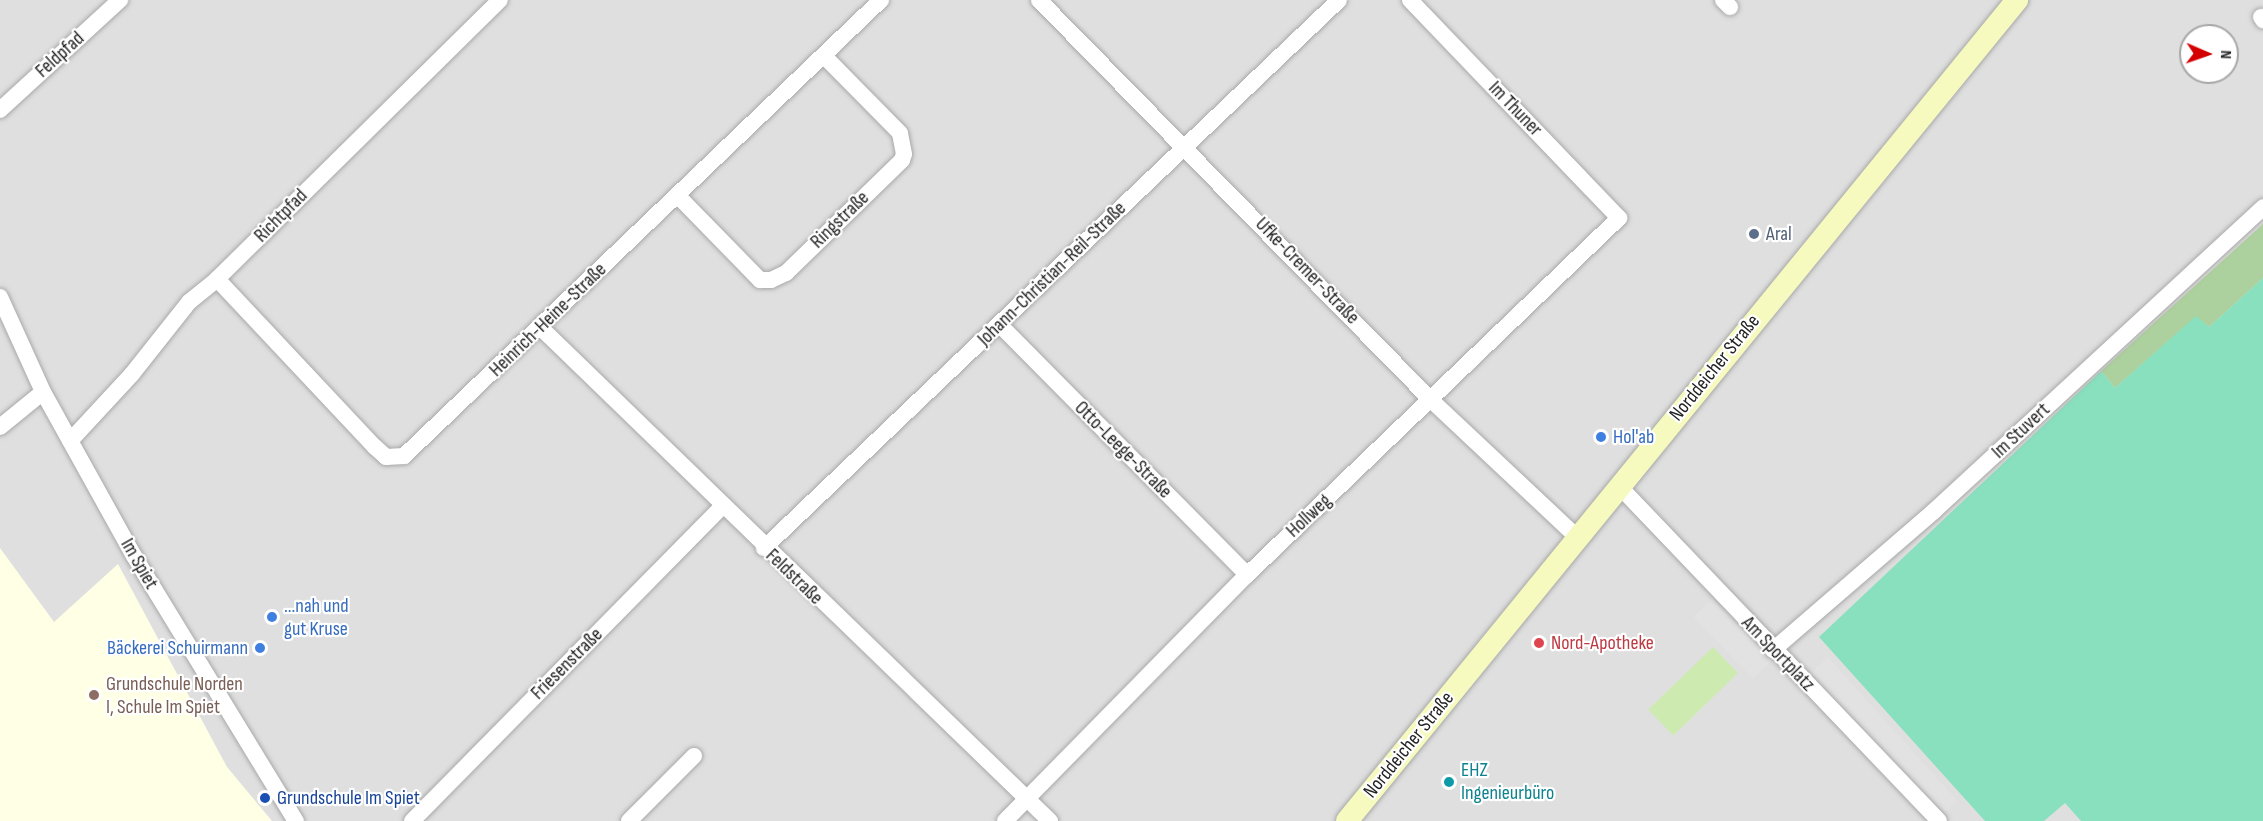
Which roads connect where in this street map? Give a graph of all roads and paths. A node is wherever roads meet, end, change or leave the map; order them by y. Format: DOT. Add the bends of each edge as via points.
graph roads {
  1 [pos="120,0"];
  2 [pos="500,0"];
  3 [pos="880,0"];
  4 [pos="1039,0"];
  5 [pos="1339,0"];
  6 [pos="1410,0"];
  7 [pos="2017,0"];
  8 [pos="824,56"];
  9 [pos="0,110"];
  10 [pos="1185,146"];
  11 [pos="677,195"];
  12 [pos="2263,207"];
  13 [pos="1619,218"];
  14 [pos="217,279"];
  15 [pos="0,297"];
  16 [pos="1000,325"];
  17 [pos="541,328"];
  18 [pos="43,392"];
  19 [pos="1431,400"];
  20 [pos="0,427"];
  21 [pos="70,441"];
  22 [pos="1619,486"];
  23 [pos="722,507"];
  24 [pos="1578,538"];
  25 [pos="764,548"];
  26 [pos="1246,575"];
  27 [pos="1773,650"];
  28 [pos="694,756"];
  29 [pos="1026,799"];
  30 [pos="296,821"];
  31 [pos="412,821"];
  32 [pos="629,821"];
  33 [pos="1005,821"];
  34 [pos="1050,821"];
  35 [pos="1347,821"];
  36 [pos="1939,821"];
  1 -- 9 [label="street, Feldpfad"];
  2 -- 14 [label="street, Richtpfad"];
  3 -- 8 [label="street, Heinrich-Heine-Straße"];
  4 -- 10 [label="street, Ufke-Cremer-Straße"];
  5 -- 10 [label="street, Johann-Christian-Reil-Straße"];
  6 -- 13 [label="street, Im Thuner"];
  7 -- 22 [label="main road, Norddeicher Straße"];
  8 -- 11 [label="street, Heinrich-Heine-Straße"];
  8 -- 11 [label="street, Ringstraße" via="900,133 904,154 786,273 760,280"];
  10 -- 16 [label="street, Johann-Christian-Reil-Straße"];
  10 -- 19 [label="street, Ufke-Cremer-Straße"];
  11 -- 17 [label="street, Heinrich-Heine-Straße"];
  12 -- 27 [label="street, Im Stuvert" via="1934,511"];
  13 -- 19 [label="street, Hollweg"];
  14 -- 17 [label="street, Heinrich-Heine-Straße" via="386,457 394,458 414,448"];
  14 -- 21 [label="street, Richtpfad" via="189,302 132,374"];
  15 -- 18 [label="street, Im Spiet"];
  16 -- 25 [label="street, Johann-Christian-Reil-Straße"];
  16 -- 26 [label="street, Otto-Leege-Straße"];
  17 -- 23 [label="street, Feldstraße"];
  18 -- 20 [label="street"];
  18 -- 21 [label="street, Im Spiet"];
  19 -- 24 [label="street, Ufke-Cremer-Straße"];
  19 -- 26 [label="street, Hollweg"];
  21 -- 30 [label="street, Im Spiet" via="189,650"];
  22 -- 24 [label="main road, Norddeicher Straße"];
  22 -- 27 [label="street, Am Sportplatz"];
  23 -- 25 [label="street, Feldstraße"];
  23 -- 31 [label="street, Friesenstraße"];
  24 -- 35 [label="main road, Norddeicher Straße"];
  25 -- 29 [label="street, Feldstraße"];
  26 -- 29 [label="street, Hollweg"];
  27 -- 36 [label="street, Am Sportplatz"];
  28 -- 32 [label="street"];
  29 -- 33 [label="street, Hollweg"];
  29 -- 34 [label="street, Feldstraße"];
}
